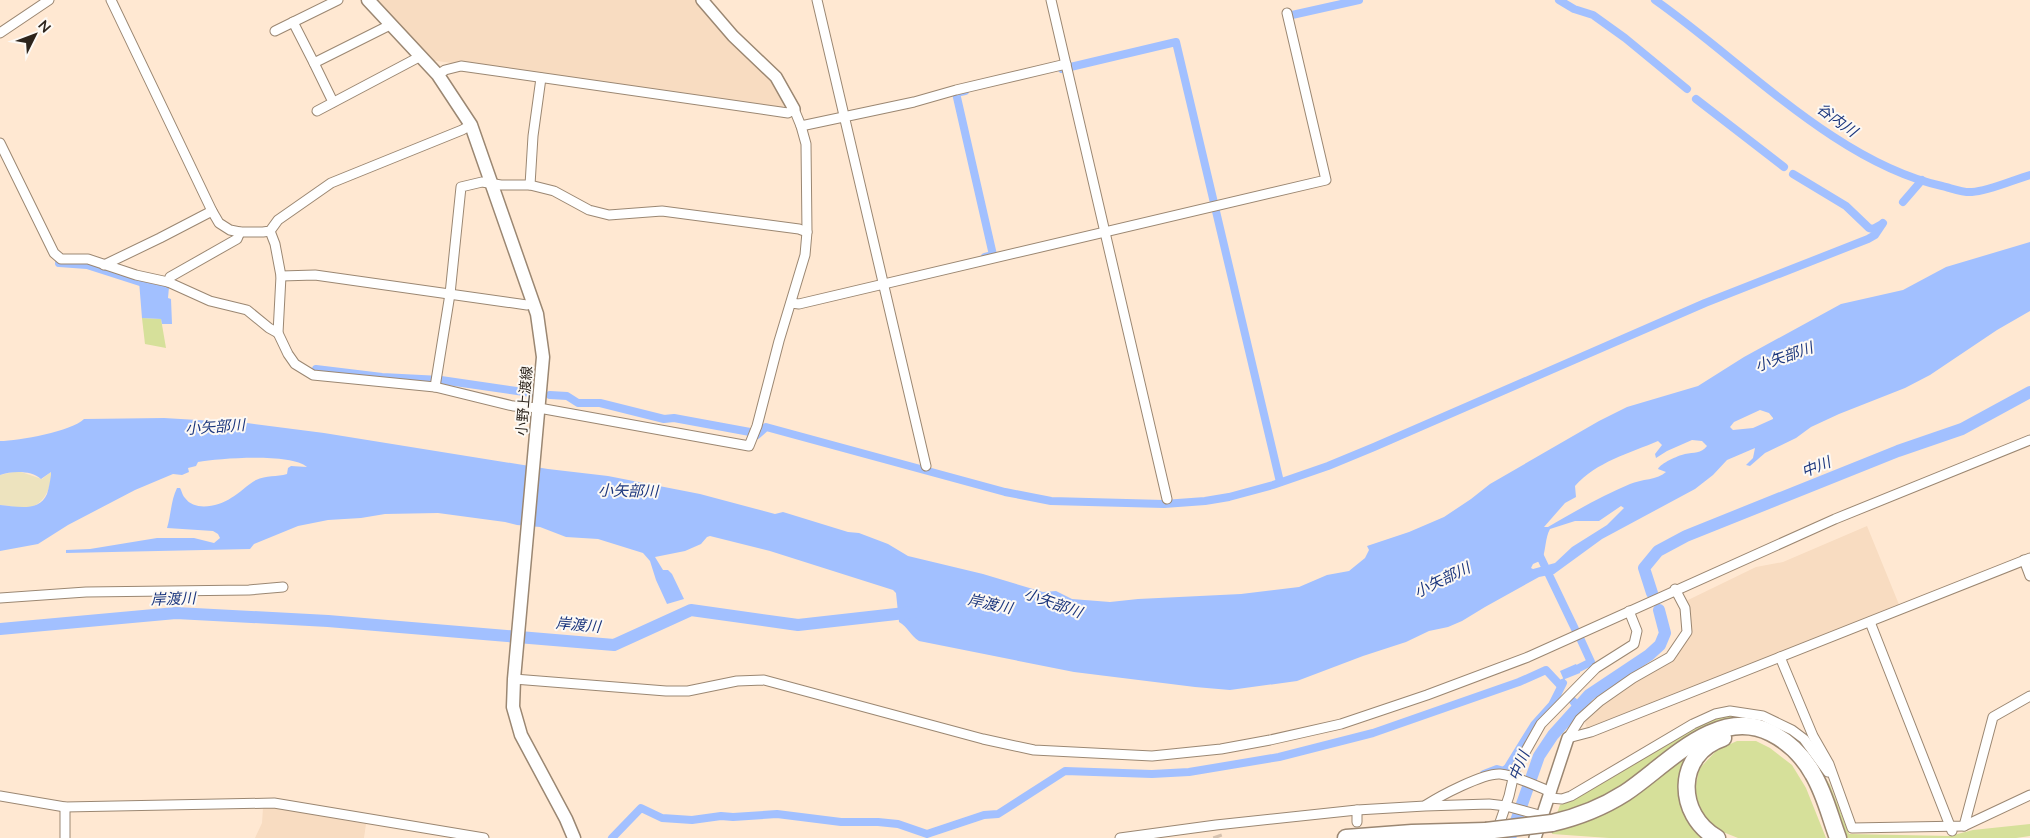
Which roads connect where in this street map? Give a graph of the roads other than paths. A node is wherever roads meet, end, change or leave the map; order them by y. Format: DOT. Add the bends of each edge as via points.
graph roads {
  1 [pos="49,0"];
  2 [pos="112,0"];
  3 [pos="338,0"];
  4 [pos="368,0"];
  5 [pos="702,0"];
  6 [pos="817,0"];
  7 [pos="1051,0"];
  8 [pos="1287,13"];
  9 [pos="293,22"];
  10 [pos="390,25"];
  11 [pos="275,31"];
  12 [pos="0,33"];
  13 [pos="421,56"];
  14 [pos="314,63"];
  15 [pos="1066,64"];
  16 [pos="438,75"];
  17 [pos="541,78"];
  18 [pos="333,102"];
  19 [pos="794,110"];
  20 [pos="317,111"];
  21 [pos="844,115"];
  22 [pos="471,125"];
  23 [pos="801,126"];
  24 [pos="0,143"];
  25 [pos="492,183"];
  26 [pos="530,185"];
  27 [pos="212,211"];
  28 [pos="270,230"];
  29 [pos="240,232"];
  30 [pos="807,232"];
  31 [pos="1106,232"];
  32 [pos="104,265"];
  33 [pos="281,276"];
  34 [pos="168,282"];
  35 [pos="884,284"];
  36 [pos="450,294"];
  37 [pos="791,303"];
  38 [pos="527,305"];
  39 [pos="278,333"];
  40 [pos="436,382"];
  41 [pos="539,408"];
  42 [pos="2030,440"];
  43 [pos="926,466"];
  44 [pos="1167,499"];
  45 [pos="2027,559"];
  46 [pos="2030,576"];
  47 [pos="283,587"];
  48 [pos="1675,589"];
  49 [pos="0,598"];
  50 [pos="1629,611"];
  51 [pos="1870,622"];
  52 [pos="1780,657"];
  53 [pos="514,679"];
  54 [pos="2030,696"];
  55 [pos="1568,738"];
  56 [pos="1517,779"];
  57 [pos="1834,779"];
  58 [pos="1550,795"];
  59 [pos="2030,795"];
  60 [pos="0,796"];
  61 [pos="1426,806"];
  62 [pos="1508,806"];
  63 [pos="65,807"];
  64 [pos="1356,810"];
  65 [pos="1542,818"];
  66 [pos="1357,822"];
  67 [pos="1216,825"];
  68 [pos="1964,826"];
  69 [pos="1952,830"];
  70 [pos="1218,835"];
  71 [pos="464,836"];
  72 [pos="1491,836"];
  73 [pos="1130,837"];
  74 [pos="65,838"];
  75 [pos="484,838"];
  76 [pos="574,838"];
  77 [pos="1120,838"];
  78 [pos="1346,838"];
  79 [pos="1378,838"];
  80 [pos="1535,838"];
  81 [pos="1717,838"];
  82 [pos="1829,838"];
  83 [pos="1838,838"];
  1 -- 12 [label="street"];
  2 -- 27 [label="street"];
  3 -- 9 [label="street"];
  4 -- 10 [label="main road, 小野上渡線"];
  5 -- 19 [label="street" via="776,78"];
  6 -- 21 [label="street"];
  7 -- 15 [label="street"];
  8 -- 31 [label="street" via="1326,180"];
  9 -- 11 [label="street"];
  9 -- 14 [label="street"];
  10 -- 13 [label="main road, 小野上渡線"];
  10 -- 14 [label="street"];
  13 -- 16 [label="main road, 小野上渡線"];
  13 -- 18 [label="street"];
  14 -- 18 [label="street"];
  15 -- 21 [label="street" via="914,102"];
  15 -- 31 [label="street"];
  16 -- 17 [label="street" via="461,66"];
  16 -- 22 [label="main road, 小野上渡線"];
  17 -- 19 [label="street" via="788,114"];
  17 -- 26 [label="street"];
  18 -- 20 [label="street"];
  19 -- 23 [label="street"];
  21 -- 23 [label="street"];
  21 -- 35 [label="street"];
  22 -- 25 [label="main road, 小野上渡線"];
  22 -- 28 [label="street" via="331,183 278,220"];
  23 -- 30 [label="street" via="806,144"];
  24 -- 32 [label="street" via="54,253 61,259 88,259"];
  25 -- 26 [label="street"];
  25 -- 36 [label="street" via="461,187"];
  25 -- 41 [label="main road, 小野上渡線" via="536,314 543,357"];
  26 -- 30 [label="street" via="554,191 589,210 609,214 662,211"];
  27 -- 29 [label="street" via="219,223"];
  27 -- 32 [label="street"];
  28 -- 29 [label="street"];
  28 -- 33 [label="street"];
  29 -- 34 [label="street" via="237,238 170,277"];
  30 -- 37 [label="street" via="805,255"];
  31 -- 35 [label="street"];
  31 -- 44 [label="street"];
  32 -- 34 [label="street"];
  33 -- 36 [label="street" via="315,275"];
  33 -- 39 [label="street"];
  34 -- 39 [label="street" via="210,301 248,310"];
  35 -- 37 [label="street" via="799,304"];
  35 -- 43 [label="street"];
  36 -- 38 [label="street"];
  36 -- 40 [label="street"];
  37 -- 41 [label="street" via="749,446"];
  39 -- 40 [label="street" via="295,364 313,375"];
  40 -- 41 [label="street" via="512,406"];
  41 -- 53 [label="main road, 小野上渡線"];
  42 -- 48 [label="street" via="1844,515"];
  45 -- 46 [label="street"];
  45 -- 51 [label="street"];
  47 -- 49 [label="street" via="86,592"];
  48 -- 50 [label="street"];
  48 -- 55 [label="street" via="1685,608 1686,632 1670,657 1600,701 1580,719"];
  50 -- 53 [label="street" via="1520,660 1341,724 1221,749 1152,756 1034,750 764,680 666,691"];
  50 -- 56 [label="street" via="1637,631 1634,644 1596,668 1541,724 1515,770"];
  51 -- 52 [label="street"];
  51 -- 69 [label="street"];
  52 -- 55 [label="street" via="1591,732"];
  52 -- 57 [label="street"];
  53 -- 76 [label="main road, 小野上渡線" via="513,707 521,735"];
  54 -- 68 [label="street" via="1993,717"];
  55 -- 58 [label="street"];
  56 -- 58 [label="street"];
  56 -- 61 [label="street" via="1498,774 1477,780 1441,795"];
  56 -- 62 [label="street"];
  57 -- 58 [label="street" via="1804,739 1792,730 1763,716 1730,711 1693,724 1571,796 1562,799"];
  57 -- 69 [label="street" via="1852,828"];
  58 -- 65 [label="street"];
  59 -- 68 [label="street"];
  60 -- 63 [label="street"];
  61 -- 62 [label="street"];
  61 -- 64 [label="street"];
  62 -- 65 [label="street"];
  62 -- 72 [label="street"];
  63 -- 71 [label="street" via="274,803"];
  63 -- 74 [label="street"];
  64 -- 66 [label="street"];
  64 -- 67 [label="street"];
  65 -- 72 [label="highway, bridge"];
  65 -- 80 [label="street"];
  65 -- 83 [label="highway" via="1592,810 1624,794 1703,736 1724,727 1744,725 1776,735 1802,757 1820,787"];
  67 -- 70 [label="street"];
  67 -- 73 [label="street"];
  68 -- 69 [label="street"];
  71 -- 75 [label="street"];
  72 -- 78 [label="highway" via="1412,833"];
  72 -- 79 [label="highway"];
  73 -- 77 [label="street"];
  81 -- 82 [label="highway" via="1704,829 1691,810 1686,788 1688,777 1696,758 1709,745 1739,734 1770,742 1796,764 1813,794"];
}
